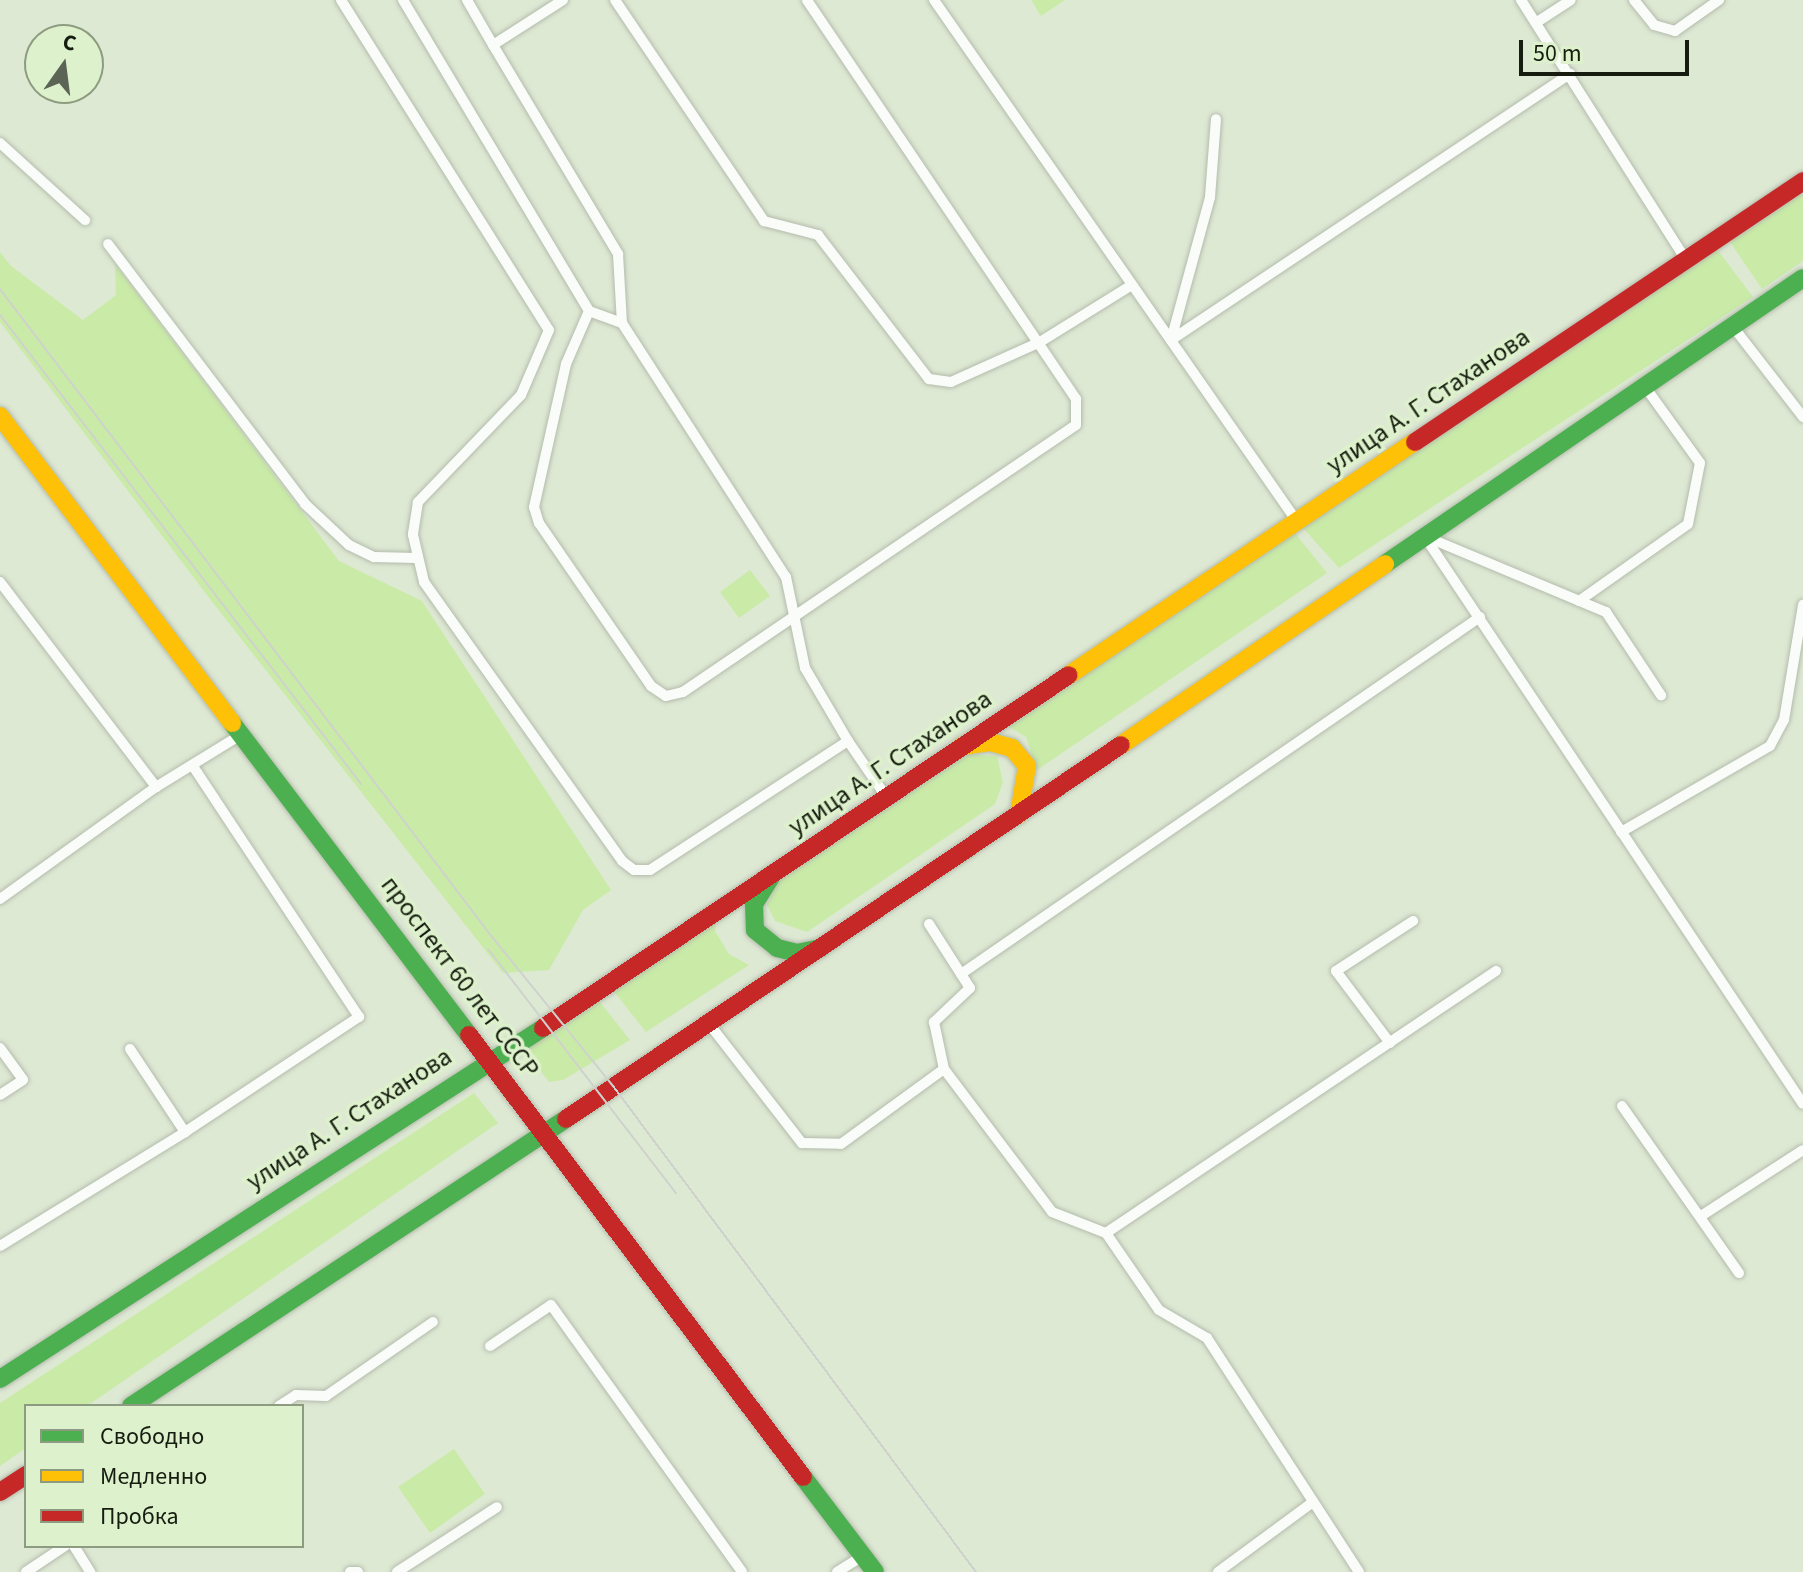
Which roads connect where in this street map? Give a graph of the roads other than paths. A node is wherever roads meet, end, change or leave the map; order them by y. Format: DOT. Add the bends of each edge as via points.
graph roads {
  1 [pos="341,0"];
  2 [pos="403,0"];
  3 [pos="467,0"];
  4 [pos="563,0"];
  5 [pos="615,0"];
  6 [pos="807,0"];
  7 [pos="934,0"];
  8 [pos="1521,0"];
  9 [pos="1571,0"];
  10 [pos="1634,0"];
  11 [pos="1719,0"];
  12 [pos="1537,22"];
  13 [pos="493,45"];
  14 [pos="1570,74"];
  15 [pos="1216,119"];
  16 [pos="0,143"];
  17 [pos="1803,181"];
  18 [pos="85,220"];
  19 [pos="108,244"];
  20 [pos="1686,259"];
  21 [pos="1803,278"];
  22 [pos="1132,285"];
  23 [pos="589,311"];
  24 [pos="622,323"];
  25 [pos="1732,326"];
  26 [pos="1171,340"];
  27 [pos="1040,342"];
  28 [pos="1645,386"];
  29 [pos="0,416"];
  30 [pos="1803,417"];
  31 [pos="1297,521"];
  32 [pos="1424,536"];
  33 [pos="416,558"];
  34 [pos="0,582"];
  35 [pos="1579,601"];
  36 [pos="1803,605"];
  37 [pos="794,616"];
  38 [pos="1480,617"];
  39 [pos="1661,695"];
  40 [pos="242,734"];
  41 [pos="848,741"];
  42 [pos="959,747"];
  43 [pos="193,766"];
  44 [pos="156,787"];
  45 [pos="886,796"];
  46 [pos="1019,814"];
  47 [pos="1621,832"];
  48 [pos="773,873"];
  49 [pos="0,899"];
  50 [pos="1413,921"];
  51 [pos="929,924"];
  52 [pos="824,948"];
  53 [pos="1496,971"];
  54 [pos="961,974"];
  55 [pos="709,1024"];
  56 [pos="1390,1043"];
  57 [pos="0,1048"];
  58 [pos="130,1049"];
  59 [pos="488,1059"];
  60 [pos="944,1069"];
  61 [pos="0,1095"];
  62 [pos="1803,1104"];
  63 [pos="1622,1106"];
  64 [pos="185,1132"];
  65 [pos="545,1133"];
  66 [pos="1803,1150"];
  67 [pos="1701,1216"];
  68 [pos="1106,1233"];
  69 [pos="0,1246"];
  70 [pos="1739,1273"];
  71 [pos="433,1322"];
  72 [pos="490,1346"];
  73 [pos="0,1379"];
  74 [pos="134,1404"];
  75 [pos="282,1404"];
  76 [pos="24,1476"];
  77 [pos="0,1492"];
  78 [pos="1313,1502"];
  79 [pos="497,1507"];
  80 [pos="62,1548"];
  81 [pos="75,1548"];
  82 [pos="863,1555"];
  83 [pos="26,1572"];
  84 [pos="90,1572"];
  85 [pos="350,1572"];
  86 [pos="358,1572"];
  87 [pos="397,1572"];
  88 [pos="742,1572"];
  89 [pos="837,1572"];
  90 [pos="875,1572"];
  91 [pos="1218,1572"];
  92 [pos="1359,1572"];
  1 -- 33 [label="lane" via="549,330 521,395 418,502"];
  2 -- 23 [label="lane"];
  3 -- 13 [label="lane"];
  4 -- 13 [label="lane"];
  5 -- 27 [label="lane" via="764,221 818,235 929,379 951,382"];
  6 -- 27 [label="lane"];
  7 -- 22 [label="lane"];
  8 -- 12 [label="lane"];
  9 -- 12 [label="lane"];
  10 -- 11 [label="lane" via="1654,25 1675,31"];
  12 -- 14 [label="lane"];
  13 -- 24 [label="lane" via="618,254"];
  14 -- 20 [label="lane"];
  14 -- 26 [label="lane"];
  15 -- 26 [label="lane" via="1210,197"];
  16 -- 18 [label="lane"];
  17 -- 20 [label="main road, улица А. Г. Стаханова"];
  19 -- 33 [label="lane" via="305,504 374,557"];
  20 -- 31 [label="main road, улица А. Г. Стаханова"];
  21 -- 25 [label="main road"];
  22 -- 26 [label="lane"];
  22 -- 27 [label="lane"];
  23 -- 24 [label="lane"];
  23 -- 37 [label="lane" via="566,364 535,493 539,523 651,686 666,696 683,692"];
  24 -- 37 [label="lane" via="778,562"];
  25 -- 28 [label="main road"];
  25 -- 30 [label="lane"];
  26 -- 31 [label="lane"];
  27 -- 37 [label="lane" via="1076,399 1076,425"];
  28 -- 32 [label="main road"];
  28 -- 35 [label="lane" via="1700,463 1688,524"];
  29 -- 40 [label="main road, проспект 60 лет СССР"];
  31 -- 42 [label="main road, улица А. Г. Стаханова"];
  32 -- 35 [label="lane"];
  32 -- 38 [label="lane"];
  32 -- 46 [label="main road"];
  33 -- 41 [label="lane" via="424,582 622,861 634,870 650,870"];
  34 -- 44 [label="lane"];
  35 -- 39 [label="lane" via="1606,612"];
  36 -- 47 [label="lane" via="1784,720 1770,746"];
  37 -- 41 [label="lane" via="805,668"];
  38 -- 47 [label="lane"];
  38 -- 54 [label="lane"];
  40 -- 43 [label="lane"];
  40 -- 59 [label="main road, проспект 60 лет СССР"];
  41 -- 45 [label="lane"];
  42 -- 45 [label="main road, улица А. Г. Стаханова"];
  42 -- 46 [label="main road" via="990,742 1012,748 1027,766"];
  43 -- 44 [label="lane"];
  43 -- 64 [label="lane" via="359,1017"];
  44 -- 49 [label="lane"];
  45 -- 48 [label="main road, улица А. Г. Стаханова"];
  46 -- 52 [label="main road"];
  47 -- 62 [label="lane"];
  48 -- 52 [label="main road" via="754,904 755,930 777,948 797,953"];
  48 -- 59 [label="main road, улица А. Г. Стаханова"];
  50 -- 56 [label="lane" via="1336,971"];
  51 -- 54 [label="lane"];
  52 -- 55 [label="main road"];
  53 -- 56 [label="lane"];
  54 -- 60 [label="lane" via="970,988 934,1022"];
  55 -- 60 [label="lane" via="802,1143 841,1144"];
  55 -- 65 [label="main road"];
  56 -- 68 [label="lane"];
  57 -- 61 [label="lane" via="23,1080"];
  58 -- 64 [label="lane"];
  59 -- 65 [label="main road, проспект 60 лет СССР"];
  59 -- 73 [label="main road, улица А. Г. Стаханова"];
  60 -- 68 [label="lane" via="1052,1212"];
  63 -- 67 [label="lane"];
  64 -- 69 [label="lane"];
  65 -- 74 [label="main road"];
  65 -- 82 [label="main road, проспект 60 лет СССР"];
  66 -- 67 [label="lane"];
  67 -- 70 [label="lane"];
  68 -- 78 [label="lane" via="1159,1310 1207,1338"];
  71 -- 75 [label="lane" via="326,1396 296,1395"];
  72 -- 88 [label="lane" via="551,1305"];
  76 -- 77 [label="main road"];
  78 -- 91 [label="lane"];
  78 -- 92 [label="lane"];
  79 -- 87 [label="lane"];
  80 -- 83 [label="lane"];
  81 -- 84 [label="lane"];
  82 -- 89 [label="lane"];
  82 -- 90 [label="main road, проспект 60 лет СССР"];
  85 -- 86 [label="lane"];
}
